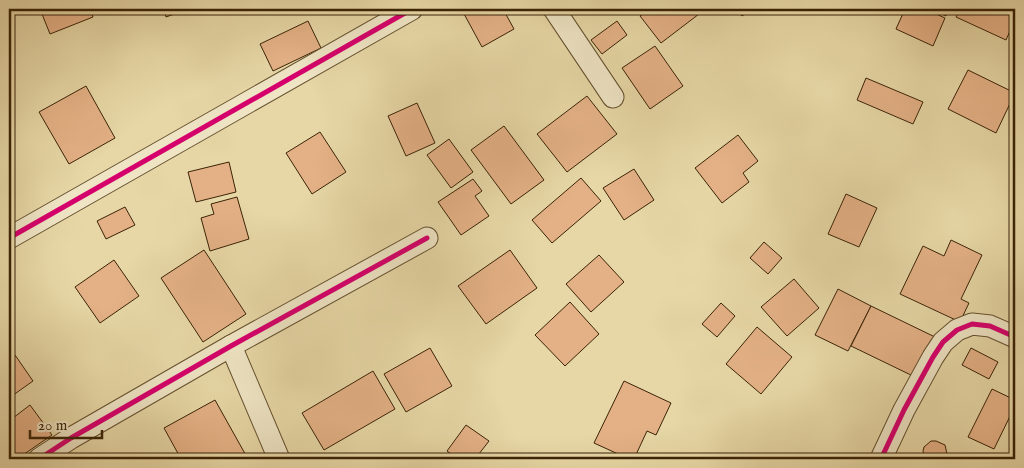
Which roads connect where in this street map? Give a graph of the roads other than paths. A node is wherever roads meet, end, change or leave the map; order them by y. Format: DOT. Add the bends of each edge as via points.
graph roads {
  1 [pos="412,9"];
  2 [pos="554,9"];
  3 [pos="613,97"];
  4 [pos="9,238"];
  5 [pos="427,238"];
  6 [pos="1015,337"];
  7 [pos="232,346"];
  8 [pos="39,459"];
  9 [pos="279,459"];
  10 [pos="881,459"];
  1 -- 4 [label="street"];
  2 -- 3 [label="street"];
  5 -- 7 [label="street"];
  6 -- 10 [label="street" via="990,326 972,324 957,330 943,342 908,402"];
  7 -- 8 [label="street"];
  7 -- 9 [label="street"];
}
